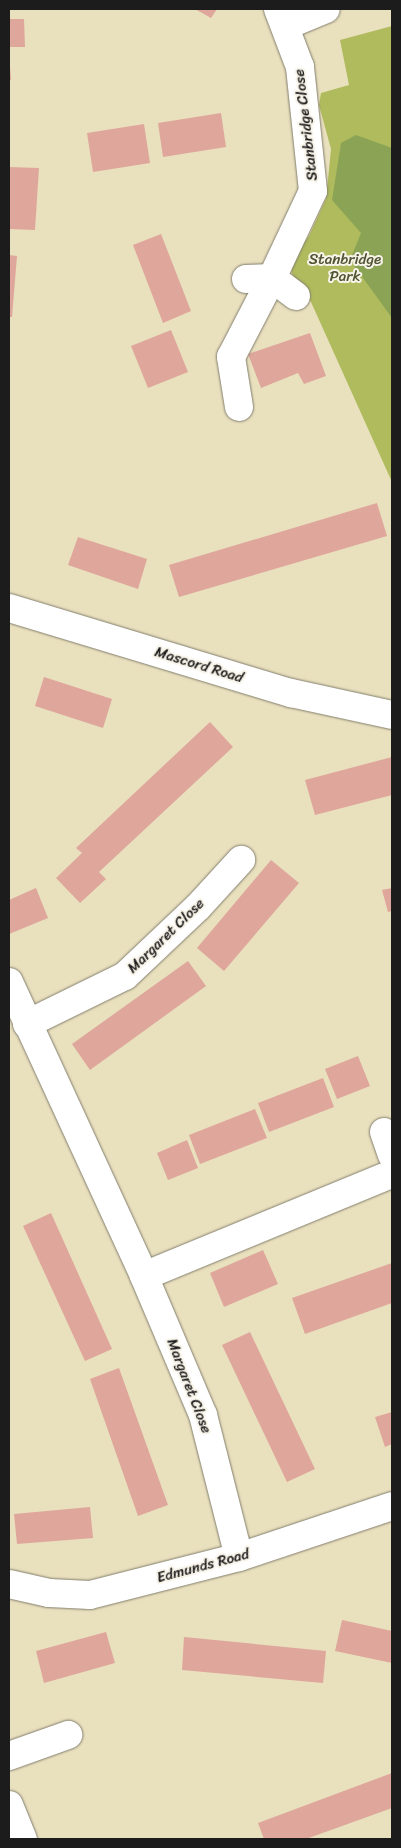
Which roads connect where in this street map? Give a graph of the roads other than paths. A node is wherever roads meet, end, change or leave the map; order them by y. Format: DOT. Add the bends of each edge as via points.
graph roads {
  1 [pos="326,9"];
  2 [pos="282,17"];
  3 [pos="259,278"];
  4 [pos="296,296"];
  5 [pos="239,407"];
  6 [pos="9,608"];
  7 [pos="392,715"];
  8 [pos="242,860"];
  9 [pos="9,982"];
  10 [pos="27,1024"];
  11 [pos="392,1174"];
  12 [pos="144,1276"];
  13 [pos="392,1506"];
  14 [pos="239,1557"];
  15 [pos="9,1584"];
  16 [pos="68,1734"];
  17 [pos="9,1756"];
  18 [pos="9,1806"];
  19 [pos="22,1839"];
  1 -- 2 [label="street, Stanbridge Close"];
  2 -- 3 [label="street, Stanbridge Close" via="300,66 314,191"];
  3 -- 4 [label="street"];
  3 -- 5 [label="street, Stanbridge Close" via="232,357"];
  6 -- 7 [label="street, Mascord Road" via="291,693"];
  8 -- 10 [label="street, Margaret Close" via="125,976"];
  9 -- 10 [label="street, Margaret Close"];
  10 -- 12 [label="street, Margaret Close"];
  11 -- 12 [label="street"];
  12 -- 14 [label="street, Margaret Close" via="203,1415"];
  13 -- 14 [label="street, Edmunds Road"];
  14 -- 15 [label="street, Edmunds Road" via="90,1596 49,1593"];
  16 -- 17 [label="street"];
  18 -- 19 [label="street"];
}
